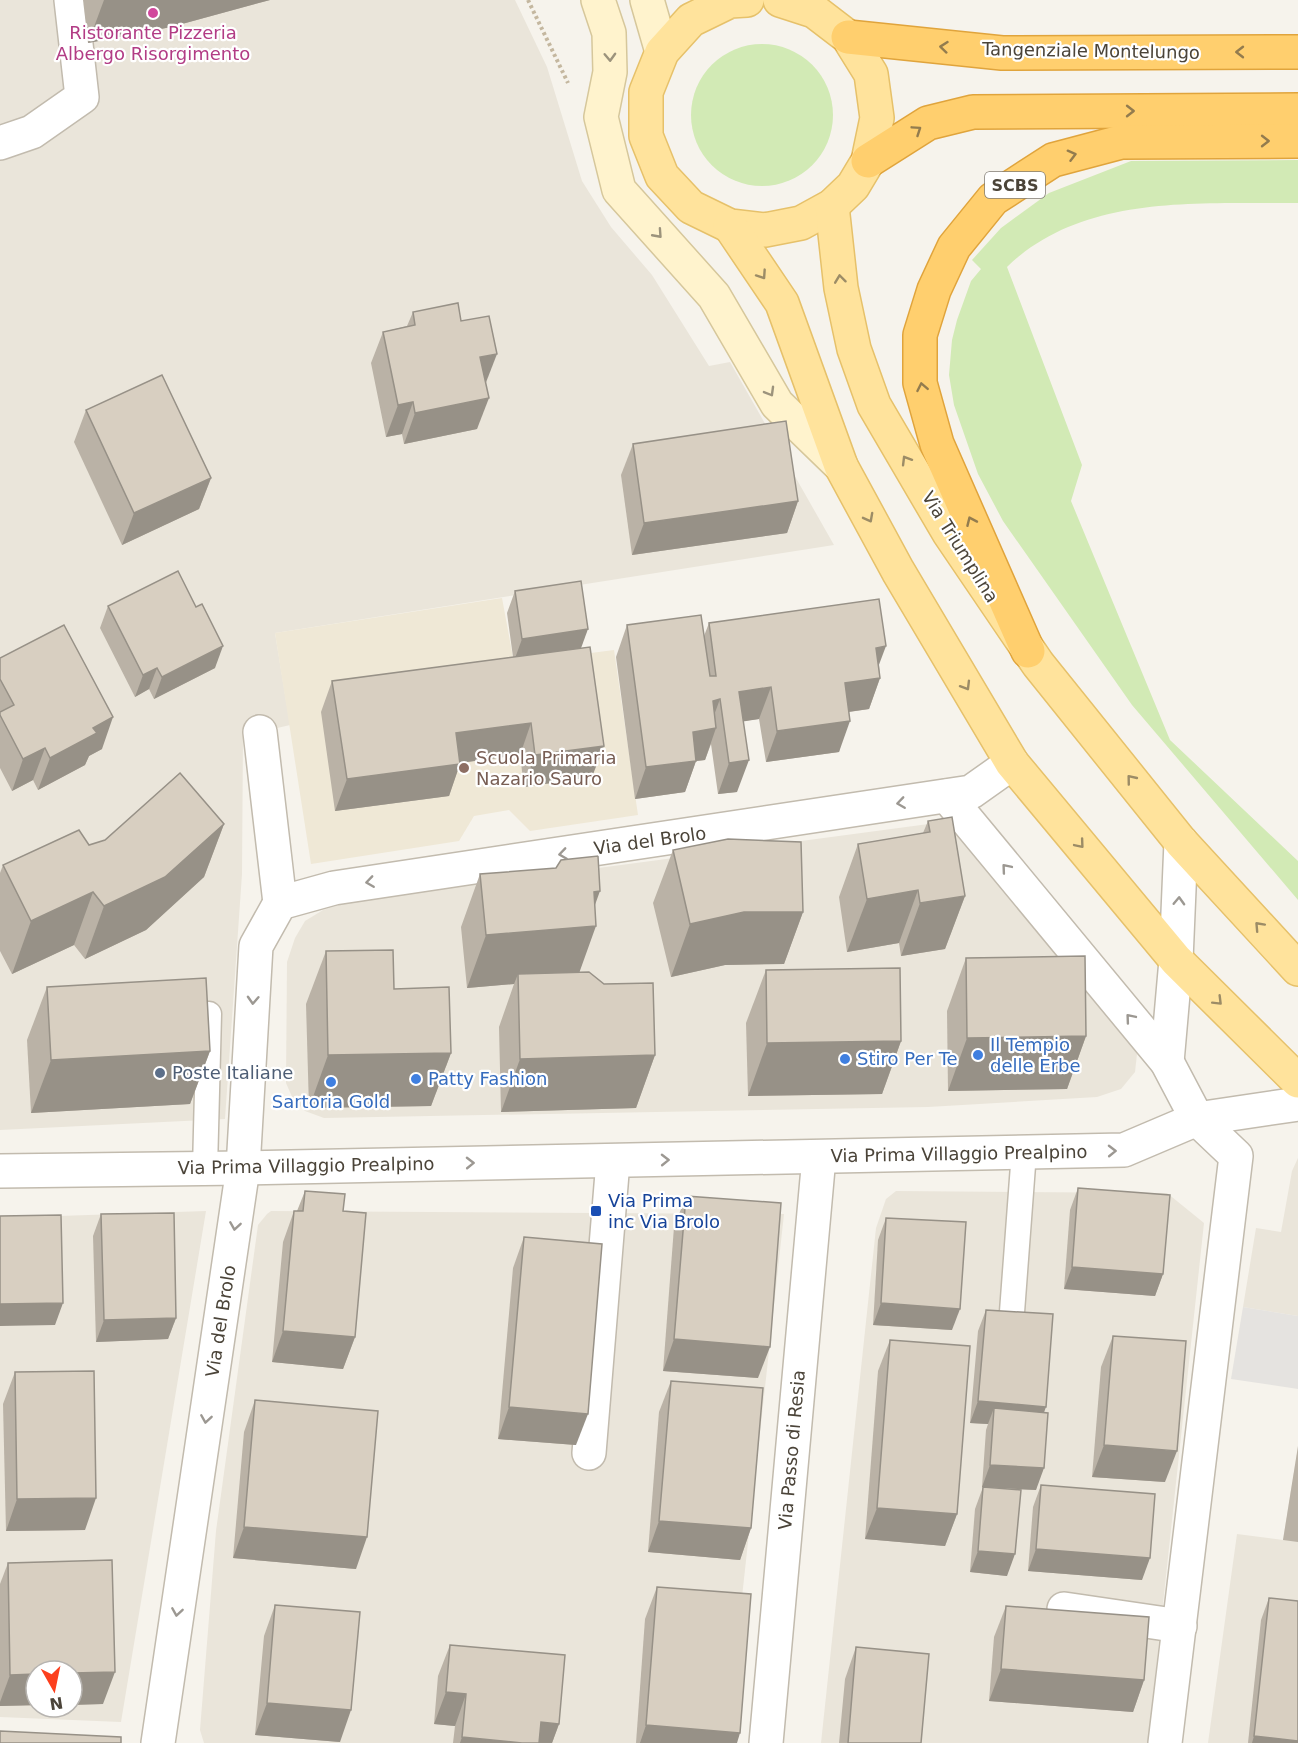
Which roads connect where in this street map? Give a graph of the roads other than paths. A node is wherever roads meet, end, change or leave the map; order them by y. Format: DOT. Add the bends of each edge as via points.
graph roads {
  1 [pos="71,0"];
  2 [pos="598,0"];
  3 [pos="647,0"];
  4 [pos="747,0"];
  5 [pos="780,0"];
  6 [pos="848,37"];
  7 [pos="662,52"];
  8 [pos="1298,52"];
  9 [pos="1298,110"];
  10 [pos="1298,141"];
  11 [pos="0,143"];
  12 [pos="868,161"];
  13 [pos="832,206"];
  14 [pos="730,226"];
  15 [pos="841,466"];
  16 [pos="1028,651"];
  17 [pos="260,732"];
  18 [pos="1012,763"];
  19 [pos="947,796"];
  20 [pos="1181,842"];
  21 [pos="280,903"];
  22 [pos="1176,960"];
  23 [pos="1298,969"];
  24 [pos="149,1017"];
  25 [pos="1167,1062"];
  26 [pos="1298,1081"];
  27 [pos="1298,1104"];
  28 [pos="1197,1119"];
  29 [pos="1024,1152"];
  30 [pos="819,1157"];
  31 [pos="613,1161"];
  32 [pos="243,1168"];
  33 [pos="205,1169"];
  34 [pos="0,1171"];
  35 [pos="1012,1312"];
  36 [pos="589,1453"];
  37 [pos="1064,1609"];
  38 [pos="1180,1626"];
  39 [pos="158,1743"];
  40 [pos="766,1743"];
  41 [pos="1165,1743"];
  1 -- 11 [label="street" via="82,97 32,132"];
  2 -- 15 [label="main road, one-way" via="609,33 610,62 601,117 619,190 714,296 777,404"];
  3 -- 7 [label="main road"];
  4 -- 7 [label="main road" via="730,1 692,20"];
  5 -- 6 [label="main road" via="814,11"];
  8 -- 6 [label="highway, Tangenziale Montelungo, one-way" via="1002,53"];
  6 -- 12 [label="main road" via="871,74 877,118"];
  7 -- 14 [label="main road" via="646,92 646,136 662,176 691,207"];
  12 -- 9 [label="highway, one-way" via="928,123 973,112"];
  16 -- 10 [label="highway, SCBS, one-way" via="937,444 920,383 920,335 934,290 954,247 993,200 1053,160 1121,142"];
  12 -- 13 [label="main road" via="853,186"];
  13 -- 14 [label="main road" via="801,224 765,231"];
  16 -- 13 [label="main road, Via Triumplina, one-way" via="950,533 874,405 855,349 841,288"];
  14 -- 15 [label="main road, one-way" via="782,303"];
  15 -- 18 [label="main road, one-way"];
  20 -- 16 [label="main road, Via Triumplina, one-way"];
  17 -- 21 [label="street"];
  18 -- 19 [label="street, Via del Brolo" via="971,792"];
  18 -- 22 [label="main road, one-way"];
  19 -- 21 [label="street, Via del Brolo, one-way" via="334,888"];
  25 -- 19 [label="street, one-way"];
  22 -- 20 [label="street, one-way"];
  23 -- 20 [label="main road, Via Triumplina, one-way"];
  21 -- 32 [label="street, Via del Brolo, one-way" via="256,946"];
  22 -- 25 [label="street"];
  22 -- 26 [label="main road, one-way"];
  24 -- 33 [label="lane" via="209,1014"];
  25 -- 28 [label="street"];
  27 -- 28 [label="street, Via Prima Villaggio Prealpino"];
  29 -- 28 [label="street, Via Prima Villaggio Prealpino, one-way" via="1124,1150"];
  28 -- 38 [label="street" via="1236,1156"];
  29 -- 30 [label="street, Via Prima Villaggio Prealpino"];
  29 -- 35 [label="lane"];
  31 -- 30 [label="street, Via Prima Villaggio Prealpino, one-way"];
  30 -- 40 [label="street, Via Passo di Resia"];
  32 -- 31 [label="street, Via Prima Villaggio Prealpino, one-way"];
  31 -- 36 [label="street"];
  32 -- 33 [label="street, Via Prima Villaggio Prealpino"];
  32 -- 39 [label="street, Via del Brolo, one-way"];
  33 -- 34 [label="street, Via Prima Villaggio Prealpino"];
  37 -- 38 [label="street"];
  38 -- 41 [label="street"];
}
